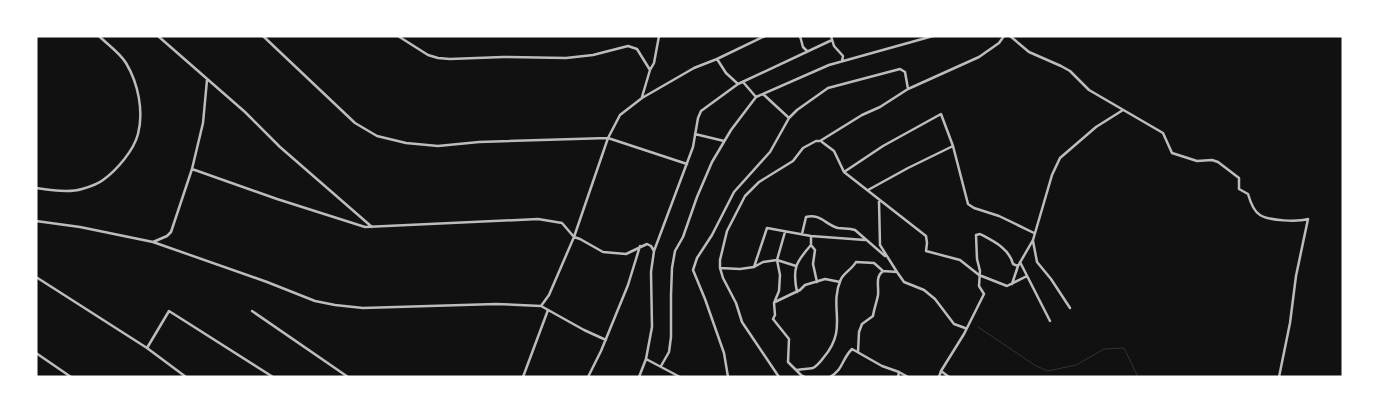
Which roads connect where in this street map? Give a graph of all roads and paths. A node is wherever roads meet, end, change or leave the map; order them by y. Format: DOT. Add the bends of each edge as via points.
graph roads {
  1 [pos="99,36"];
  2 [pos="158,36"];
  3 [pos="263,36"];
  4 [pos="398,36"];
  5 [pos="659,36"];
  6 [pos="765,36"];
  7 [pos="800,36"];
  8 [pos="933,36"];
  9 [pos="1004,36"];
  10 [pos="1010,36"];
  11 [pos="831,38"];
  12 [pos="807,52"];
  13 [pos="717,59"];
  14 [pos="842,61"];
  15 [pos="650,70"];
  16 [pos="207,80"];
  17 [pos="743,82"];
  18 [pos="738,84"];
  19 [pos="908,89"];
  20 [pos="762,93"];
  21 [pos="756,97"];
  22 [pos="642,98"];
  23 [pos="1123,110"];
  24 [pos="789,118"];
  25 [pos="695,134"];
  26 [pos="608,138"];
  27 [pos="820,141"];
  28 [pos="724,142"];
  29 [pos="953,146"];
  30 [pos="687,164"];
  31 [pos="192,169"];
  32 [pos="844,172"];
  33 [pos="36,188"];
  34 [pos="868,191"];
  35 [pos="878,200"];
  36 [pos="36,221"];
  37 [pos="374,228"];
  38 [pos="785,232"];
  39 [pos="1034,233"];
  40 [pos="802,234"];
  41 [pos="811,236"];
  42 [pos="574,237"];
  43 [pos="865,240"];
  44 [pos="1033,240"];
  45 [pos="152,242"];
  46 [pos="811,245"];
  47 [pos="640,246"];
  48 [pos="654,251"];
  49 [pos="886,257"];
  50 [pos="777,260"];
  51 [pos="1020,262"];
  52 [pos="796,266"];
  53 [pos="1018,266"];
  54 [pos="754,267"];
  55 [pos="720,268"];
  56 [pos="883,271"];
  57 [pos="897,272"];
  58 [pos="980,275"];
  59 [pos="1027,276"];
  60 [pos="36,277"];
  61 [pos="818,282"];
  62 [pos="840,282"];
  63 [pos="1012,284"];
  64 [pos="796,292"];
  65 [pos="774,303"];
  66 [pos="541,306"];
  67 [pos="1070,308"];
  68 [pos="548,310"];
  69 [pos="252,312"];
  70 [pos="1050,321"];
  71 [pos="966,328"];
  72 [pos="606,340"];
  73 [pos="147,348"];
  74 [pos="858,352"];
  75 [pos="36,353"];
  76 [pos="646,359"];
  77 [pos="661,366"];
  78 [pos="797,370"];
  79 [pos="941,370"];
  80 [pos="899,372"];
  81 [pos="72,377"];
  82 [pos="186,377"];
  83 [pos="273,377"];
  84 [pos="348,377"];
  85 [pos="523,377"];
  86 [pos="588,377"];
  87 [pos="638,377"];
  88 [pos="680,377"];
  89 [pos="728,377"];
  90 [pos="779,377"];
  91 [pos="805,377"];
  92 [pos="830,377"];
  93 [pos="898,377"];
  94 [pos="908,377"];
  95 [pos="939,377"];
  96 [pos="950,377"];
  97 [pos="1279,377"];
  1 -- 33 [label="street" via="126,62 134,80 140,100 135,143 102,181 73,191"];
  2 -- 16 [label="street"];
  3 -- 26 [label="street" via="355,123 377,136 438,146"];
  4 -- 15 [label="street" via="428,55 450,59 575,57 628,46 637,50"];
  5 -- 15 [label="street"];
  6 -- 13 [label="street"];
  7 -- 12 [label="street"];
  8 -- 14 [label="street"];
  9 -- 19 [label="street" via="978,57"];
  10 -- 23 [label="street" via="1029,52 1065,68 1089,90"];
  11 -- 12 [label="street"];
  11 -- 14 [label="street" via="843,56"];
  12 -- 17 [label="street"];
  13 -- 18 [label="street" via="726,74"];
  13 -- 22 [label="street" via="694,68"];
  14 -- 20 [label="street"];
  15 -- 22 [label="street"];
  16 -- 31 [label="street" via="203,123"];
  16 -- 37 [label="street"];
  17 -- 18 [label="street"];
  17 -- 21 [label="street"];
  18 -- 25 [label="street" via="701,111"];
  19 -- 24 [label="street" via="905,72 900,69 828,88"];
  19 -- 27 [label="street"];
  20 -- 21 [label="street"];
  20 -- 24 [label="street"];
  21 -- 28 [label="street"];
  22 -- 26 [label="street" via="620,115"];
  23 -- 39 [label="street" via="1096,127 1060,158"];
  23 -- 97 [label="street" via="1163,133 1174,154 1197,161 1212,160 1233,173 1239,178 1239,189 1248,194 1260,215 1272,219 1308,219"];
  24 -- 89 [label="street" via="770,152 734,192 693,266 724,354"];
  25 -- 28 [label="street"];
  25 -- 30 [label="street"];
  26 -- 30 [label="street"];
  26 -- 42 [label="street"];
  27 -- 32 [label="street" via="834,151"];
  27 -- 55 [label="street" via="803,148 793,161 759,182 745,196 722,248"];
  28 -- 77 [label="street" via="696,197 675,251 671,337"];
  29 -- 32 [label="street" via="940,114"];
  29 -- 34 [label="street"];
  29 -- 39 [label="street" via="968,204"];
  30 -- 48 [label="street"];
  31 -- 37 [label="street"];
  31 -- 45 [label="street" via="171,232"];
  32 -- 34 [label="street"];
  34 -- 35 [label="street"];
  35 -- 49 [label="street" via="879,240"];
  35 -- 58 [label="street" via="926,236 926,251 960,260"];
  36 -- 45 [label="street"];
  37 -- 42 [label="street" via="538,219 562,223"];
  38 -- 40 [label="street"];
  38 -- 50 [label="street"];
  38 -- 54 [label="street" via="766,229"];
  39 -- 44 [label="street"];
  40 -- 41 [label="street"];
  40 -- 43 [label="street" via="809,216 825,220 837,228 851,228"];
  41 -- 43 [label="street"];
  41 -- 46 [label="street"];
  42 -- 47 [label="street" via="603,252 626,254"];
  42 -- 66 [label="street"];
  43 -- 49 [label="street"];
  44 -- 51 [label="street"];
  44 -- 67 [label="street" via="1037,262"];
  45 -- 66 [label="street" via="315,301 335,305 364,308 496,304"];
  46 -- 52 [label="street"];
  46 -- 61 [label="street"];
  47 -- 48 [label="street" via="647,244"];
  47 -- 72 [label="street"];
  48 -- 76 [label="street" via="652,327"];
  49 -- 57 [label="street"];
  50 -- 52 [label="street"];
  50 -- 54 [label="street"];
  50 -- 65 [label="street" via="779,291"];
  51 -- 53 [label="street"];
  51 -- 59 [label="street"];
  52 -- 64 [label="street"];
  53 -- 58 [label="street" via="1013,264 1003,248 978,233 976,249"];
  53 -- 63 [label="street"];
  54 -- 55 [label="street"];
  55 -- 90 [label="street" via="742,322"];
  56 -- 57 [label="street"];
  56 -- 62 [label="street" via="874,262 858,261"];
  56 -- 74 [label="street" via="878,278 878,295 872,316 864,321 859,332"];
  57 -- 71 [label="street" via="904,282 924,290 935,299 954,324"];
  58 -- 63 [label="street" via="1007,286"];
  58 -- 71 [label="street" via="979,286 984,294"];
  59 -- 63 [label="street"];
  59 -- 70 [label="street"];
  60 -- 73 [label="street"];
  61 -- 62 [label="street"];
  61 -- 64 [label="street" via="805,285"];
  62 -- 78 [label="street" via="835,341 819,364"];
  64 -- 65 [label="street"];
  65 -- 78 [label="street" via="773,318 789,339 788,362"];
  66 -- 68 [label="street"];
  68 -- 72 [label="street"];
  68 -- 85 [label="street"];
  69 -- 84 [label="street"];
  71 -- 79 [label="street"];
  72 -- 86 [label="street"];
  73 -- 82 [label="street"];
  73 -- 83 [label="street" via="169,312"];
  74 -- 80 [label="street"];
  74 -- 92 [label="street" via="852,349 840,371"];
  75 -- 81 [label="street"];
  76 -- 77 [label="street"];
  76 -- 87 [label="street"];
  77 -- 88 [label="street"];
  78 -- 91 [label="street"];
  79 -- 95 [label="street"];
  79 -- 96 [label="street"];
  80 -- 93 [label="street"];
  80 -- 94 [label="street"];
}
